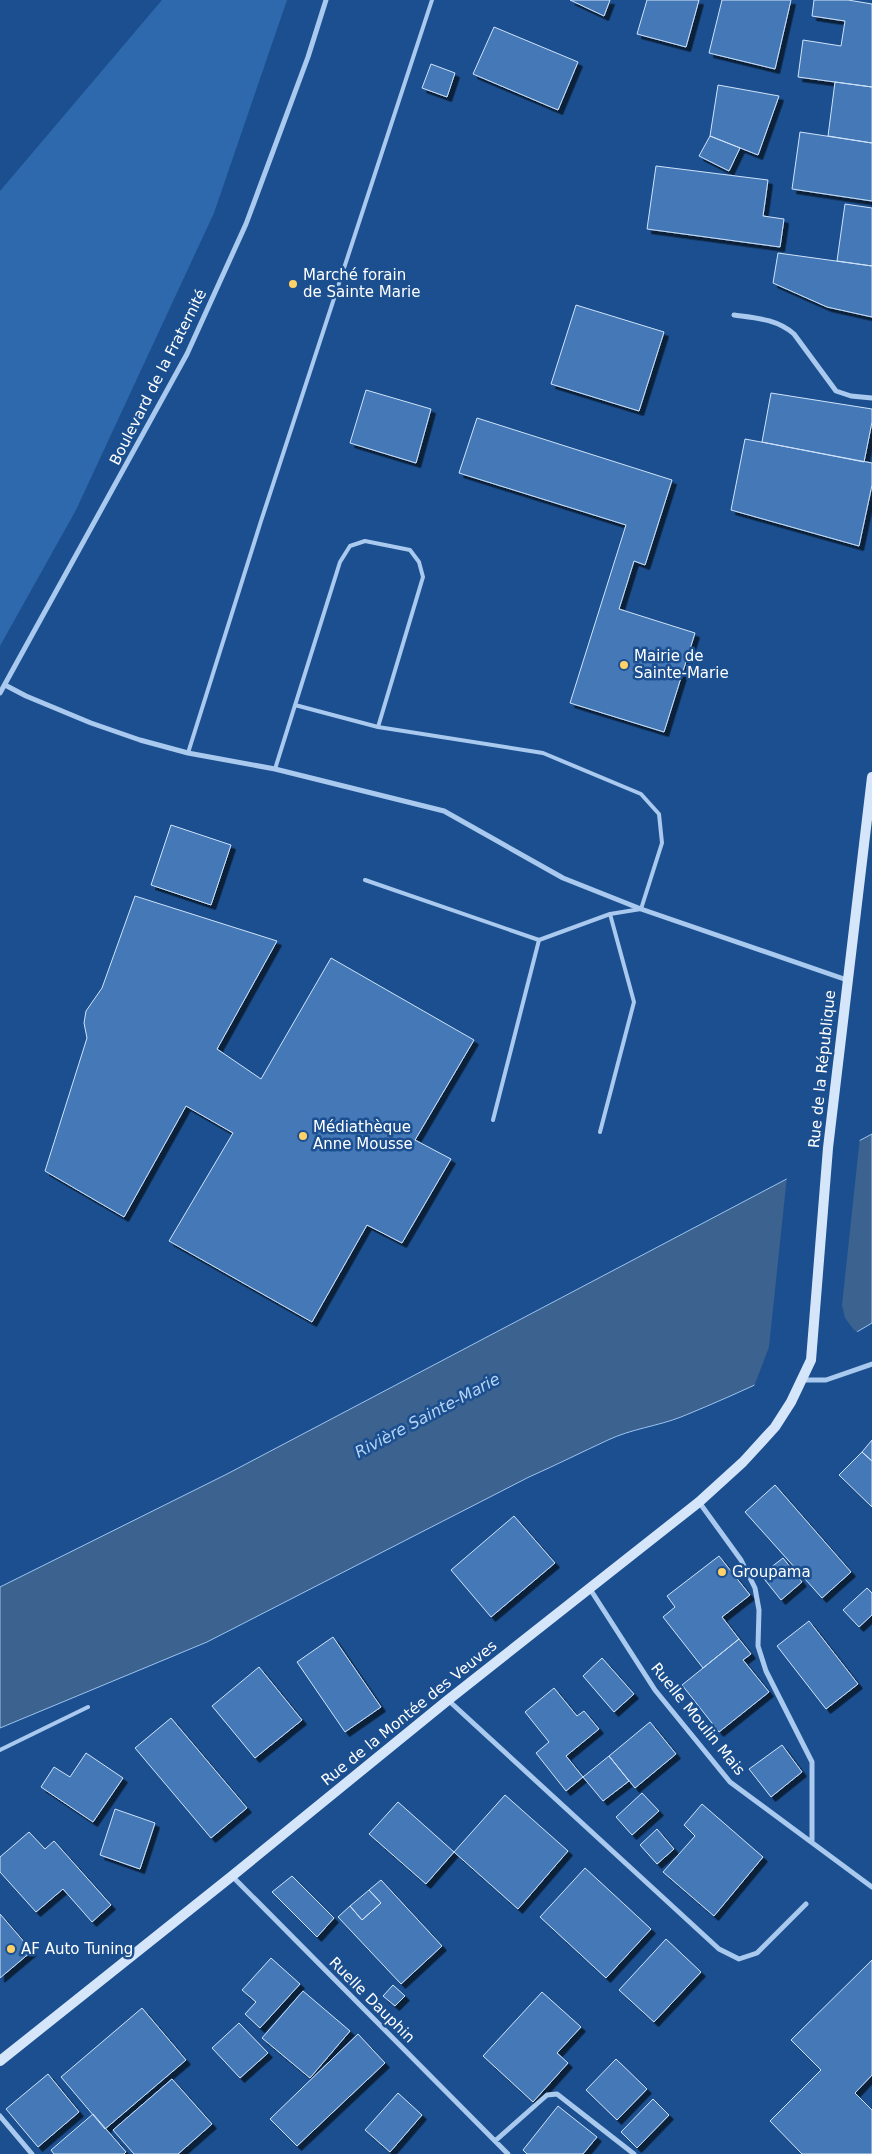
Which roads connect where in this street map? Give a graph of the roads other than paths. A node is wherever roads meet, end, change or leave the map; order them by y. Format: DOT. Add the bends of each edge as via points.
graph roads {
  1 [pos="326,0"];
  2 [pos="432,0"];
  3 [pos="734,315"];
  4 [pos="872,398"];
  5 [pos="5,685"];
  6 [pos="0,693"];
  7 [pos="295,705"];
  8 [pos="378,727"];
  9 [pos="188,753"];
  10 [pos="275,769"];
  11 [pos="872,777"];
  12 [pos="365,880"];
  13 [pos="641,909"];
  14 [pos="610,914"];
  15 [pos="539,940"];
  16 [pos="847,980"];
  17 [pos="493,1120"];
  18 [pos="600,1132"];
  19 [pos="810,1362"];
  20 [pos="872,1364"];
  21 [pos="803,1380"];
  22 [pos="699,1502"];
  23 [pos="590,1588"];
  24 [pos="448,1700"];
  25 [pos="88,1707"];
  26 [pos="0,1750"];
  27 [pos="812,1840"];
  28 [pos="232,1876"];
  29 [pos="872,1886"];
  30 [pos="806,1904"];
  31 [pos="0,2061"];
  32 [pos="0,2116"];
  33 [pos="495,2142"];
  34 [pos="32,2154"];
  35 [pos="508,2154"];
  36 [pos="634,2154"];
  1 -- 5 [label="street, Boulevard de la Fraternité" via="246,224 187,354"];
  2 -- 9 [label="lane"];
  3 -- 4 [label="street" via="786,327 836,391"];
  5 -- 6 [label="street, Boulevard de la Fraternité"];
  5 -- 9 [label="street" via="91,723"];
  7 -- 8 [label="lane"];
  7 -- 8 [label="lane" via="340,562 350,546 365,541 410,550 419,562 423,577"];
  7 -- 10 [label="lane"];
  8 -- 13 [label="lane" via="543,754 641,794 659,814 662,843"];
  9 -- 10 [label="street"];
  10 -- 13 [label="street" via="444,811 563,878"];
  11 -- 16 [label="main road, Rue de la République"];
  12 -- 15 [label="lane"];
  13 -- 14 [label="lane"];
  13 -- 16 [label="street"];
  14 -- 15 [label="lane"];
  14 -- 18 [label="lane" via="634,1002"];
  15 -- 17 [label="lane"];
  16 -- 19 [label="main road, Rue de la République" via="828,1148"];
  19 -- 21 [label="main road, Rue de la Montée des Veuves"];
  20 -- 21 [label="street" via="826,1380"];
  21 -- 22 [label="main road, Rue de la Montée des Veuves" via="775,1427"];
  22 -- 23 [label="main road, Rue de la Montée des Veuves"];
  22 -- 27 [label="street" via="741,1560 756,1588 758,1646 766,1671 812,1762"];
  23 -- 24 [label="main road, Rue de la Montée des Veuves"];
  23 -- 27 [label="street, Ruelle Moulin Mais" via="655,1690 730,1782"];
  24 -- 28 [label="main road, Rue de la Montée des Veuves"];
  24 -- 30 [label="street" via="719,1949 739,1959 756,1953"];
  25 -- 26 [label="lane"];
  27 -- 29 [label="street, Ruelle Moulin Mais"];
  28 -- 31 [label="main road, Rue de la Montée des Veuves"];
  28 -- 33 [label="street, Ruelle Dauphin"];
  32 -- 34 [label="street"];
  33 -- 35 [label="street, Ruelle Dauphin"];
  33 -- 36 [label="street" via="547,2095 557,2094"];
}
